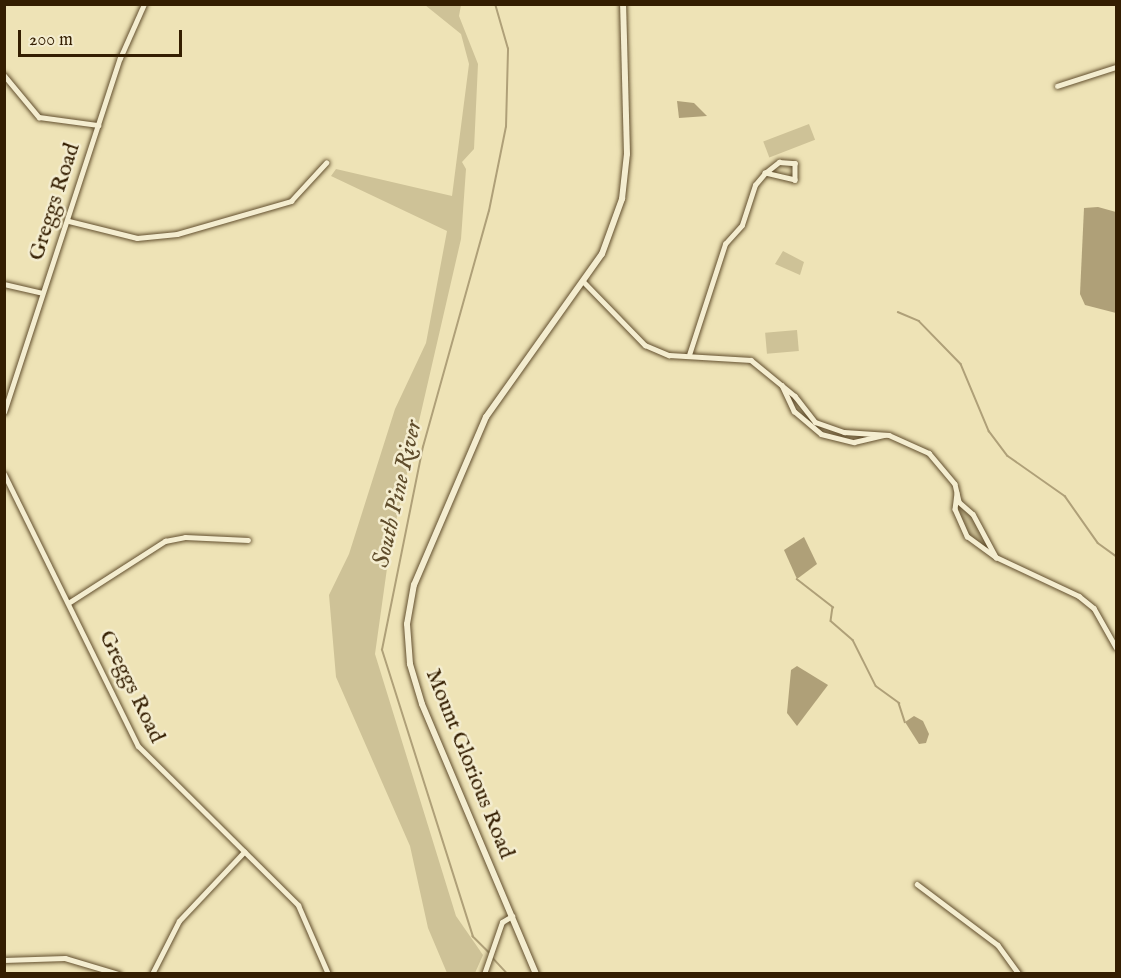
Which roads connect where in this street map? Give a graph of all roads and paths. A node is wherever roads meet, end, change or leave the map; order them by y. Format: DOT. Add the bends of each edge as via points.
graph roads {
  1 [pos="144,4"];
  2 [pos="623,4"];
  3 [pos="1116,67"];
  4 [pos="4,75"];
  5 [pos="1057,86"];
  6 [pos="98,125"];
  7 [pos="326,163"];
  8 [pos="765,173"];
  9 [pos="69,220"];
  10 [pos="584,282"];
  11 [pos="4,284"];
  12 [pos="42,293"];
  13 [pos="689,355"];
  14 [pos="782,385"];
  15 [pos="4,412"];
  16 [pos="836,430"];
  17 [pos="889,435"];
  18 [pos="833,438"];
  19 [pos="4,474"];
  20 [pos="7,489"];
  21 [pos="957,493"];
  22 [pos="248,540"];
  23 [pos="996,557"];
  24 [pos="70,602"];
  25 [pos="1116,648"];
  26 [pos="244,852"];
  27 [pos="917,884"];
  28 [pos="512,916"];
  29 [pos="4,960"];
  30 [pos="119,974"];
  31 [pos="152,974"];
  32 [pos="328,974"];
  33 [pos="484,974"];
  34 [pos="536,974"];
  35 [pos="1020,974"];
  1 -- 6 [label="street, Greggs Road"];
  2 -- 10 [label="main road, Mount Glorious Road" via="627,82 622,199 602,254"];
  3 -- 5 [label="street"];
  4 -- 6 [label="street" via="39,117"];
  6 -- 9 [label="street, Greggs Road"];
  7 -- 9 [label="street" via="291,201 177,234 137,238"];
  8 -- 8 [label="street" via="779,162 795,163 795,180"];
  8 -- 13 [label="street" via="754,185 742,225 725,244"];
  9 -- 12 [label="street, Greggs Road"];
  10 -- 13 [label="street" via="645,345"];
  10 -- 28 [label="main road, Mount Glorious Road" via="486,417 414,585 407,624 410,664 422,704"];
  11 -- 12 [label="street"];
  12 -- 15 [label="street, Greggs Road"];
  13 -- 14 [label="street" via="751,360"];
  14 -- 16 [label="street" via="815,422"];
  14 -- 18 [label="street" via="805,423"];
  16 -- 17 [label="street"];
  16 -- 18 [label="street"];
  17 -- 18 [label="street" via="854,442"];
  17 -- 21 [label="street" via="929,453 945,469"];
  19 -- 20 [label="street, Greggs Road"];
  20 -- 24 [label="street, Greggs Road"];
  21 -- 23 [label="street"];
  21 -- 23 [label="street" via="955,509 967,536"];
  22 -- 24 [label="street" via="185,537 165,541"];
  23 -- 25 [label="street" via="1079,596 1094,608"];
  24 -- 26 [label="street, Greggs Road" via="138,746"];
  26 -- 31 [label="street" via="179,921"];
  26 -- 32 [label="street, Greggs Road" via="298,905"];
  27 -- 35 [label="street" via="998,945"];
  28 -- 33 [label="street" via="502,922"];
  28 -- 34 [label="main road, Mount Glorious Road"];
  29 -- 30 [label="street" via="65,958"];
}
